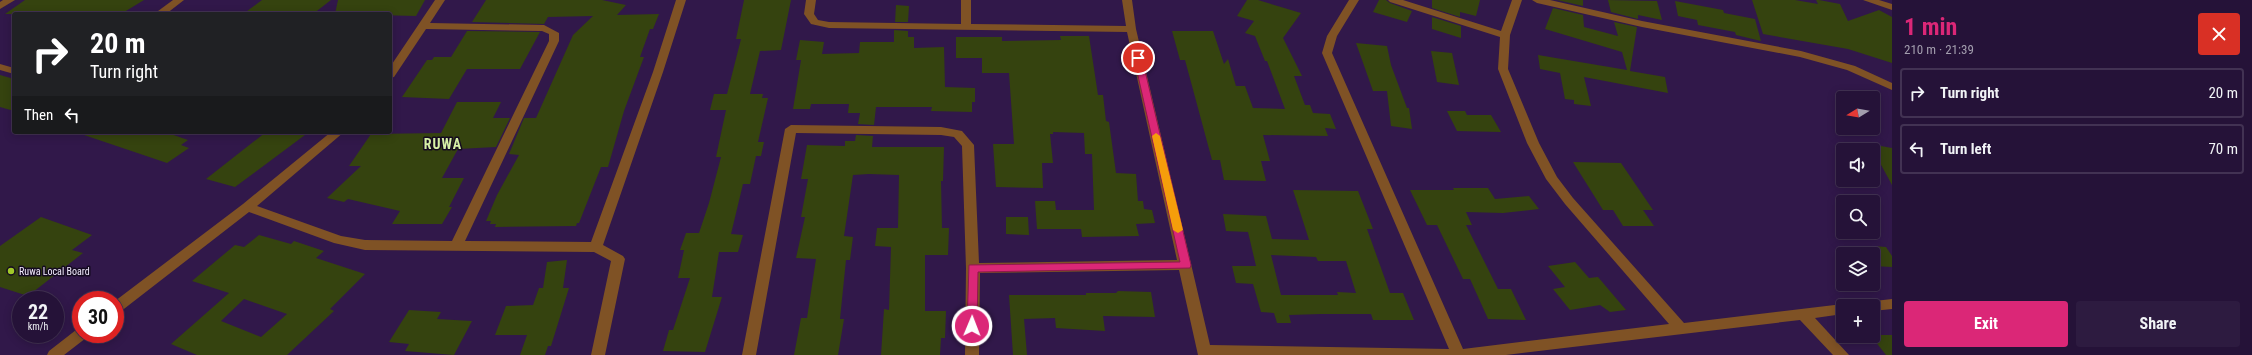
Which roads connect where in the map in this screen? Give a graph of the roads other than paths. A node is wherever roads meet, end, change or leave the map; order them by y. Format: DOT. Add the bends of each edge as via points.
graph roads {
  1 [pos="10,0"];
  2 [pos="179,0"];
  3 [pos="440,0"];
  4 [pos="681,0"];
  5 [pos="811,0"];
  6 [pos="966,0"];
  7 [pos="1127,0"];
  8 [pos="1354,0"];
  9 [pos="1393,0"];
  10 [pos="1518,0"];
  11 [pos="1537,0"];
  12 [pos="1868,0"];
  13 [pos="0,6"];
  14 [pos="1892,7"];
  15 [pos="162,12"];
  16 [pos="423,26"];
  17 [pos="966,27"];
  18 [pos="1131,29"];
  19 [pos="1505,35"];
  20 [pos="0,67"];
  21 [pos="12,70"];
  22 [pos="392,70"];
  23 [pos="1892,87"];
  24 [pos="336,134"];
  25 [pos="247,207"];
  26 [pos="457,245"];
  27 [pos="596,247"];
  28 [pos="1186,265"];
  29 [pos="973,268"];
  30 [pos="124,301"];
  31 [pos="1892,304"];
  32 [pos="1880,305"];
  33 [pos="1836,310"];
  34 [pos="1802,313"];
  35 [pos="1680,329"];
  36 [pos="72,342"];
  37 [pos="1205,353"];
  38 [pos="56,355"];
  39 [pos="598,355"];
  40 [pos="749,355"];
  41 [pos="972,355"];
  42 [pos="1459,355"];
  43 [pos="1842,355"];
  1 -- 13 [label="street"];
  2 -- 15 [label="street"];
  3 -- 16 [label="street"];
  4 -- 27 [label="street"];
  5 -- 17 [label="street" via="809,14 815,22 829,25"];
  6 -- 17 [label="street"];
  7 -- 18 [label="street"];
  8 -- 42 [label="street" via="1332,36 1327,54"];
  9 -- 19 [label="street"];
  10 -- 19 [label="street"];
  11 -- 23 [label="street" via="1642,24 1801,54 1852,68"];
  12 -- 14 [label="street"];
  16 -- 22 [label="street"];
  16 -- 26 [label="street" via="544,28 554,33 554,41"];
  17 -- 18 [label="street"];
  18 -- 28 [label="street"];
  19 -- 35 [label="street" via="1503,69 1533,143 1552,179"];
  20 -- 21 [label="street"];
  24 -- 25 [label="street"];
  25 -- 26 [label="street" via="339,240 365,245"];
  25 -- 30 [label="street"];
  26 -- 27 [label="street"];
  27 -- 39 [label="street" via="618,259"];
  28 -- 29 [label="street"];
  28 -- 37 [label="street"];
  29 -- 40 [label="street" via="968,145 958,134 941,131 791,130"];
  29 -- 41 [label="street"];
  31 -- 32 [label="street"];
  33 -- 34 [label="street"];
  34 -- 35 [label="street"];
  34 -- 43 [label="street"];
  35 -- 42 [label="street"];
  36 -- 38 [label="street"];
  37 -- 42 [label="street"];
}
